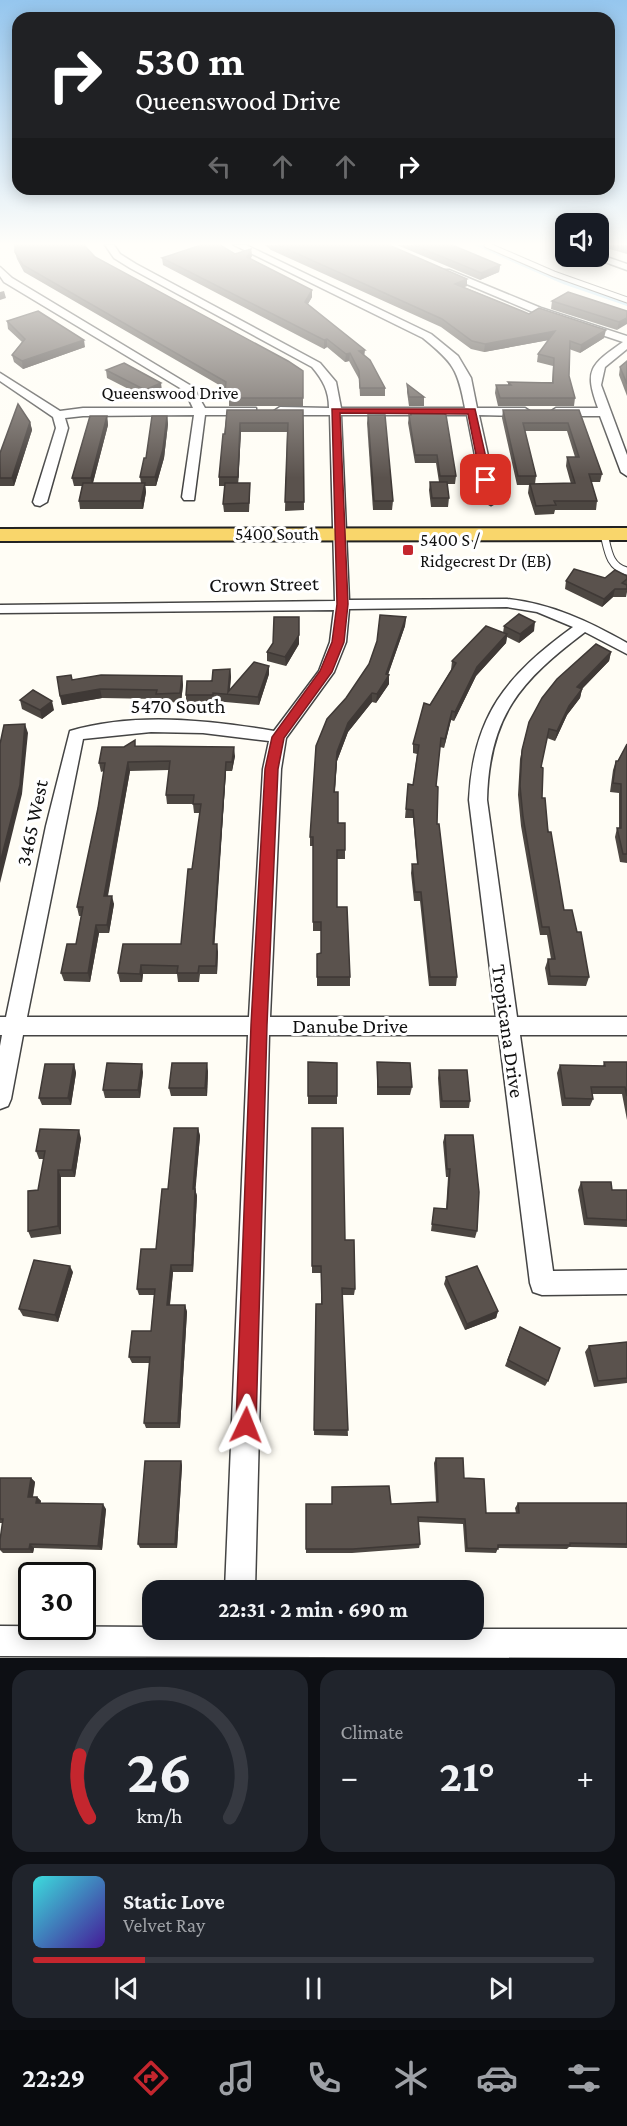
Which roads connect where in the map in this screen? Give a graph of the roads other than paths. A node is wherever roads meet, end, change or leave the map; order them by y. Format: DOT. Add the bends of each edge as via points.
graph roads {
  1 [pos="78,322"];
  2 [pos="237,322"];
  3 [pos="399,322"];
  4 [pos="572,322"];
  5 [pos="627,342"];
  6 [pos="0,376"];
  7 [pos="200,411"];
  8 [pos="335,411"];
  9 [pos="472,411"];
  10 [pos="605,412"];
  11 [pos="58,415"];
  12 [pos="627,472"];
  13 [pos="189,497"];
  14 [pos="490,501"];
  15 [pos="40,502"];
  16 [pos="339,534"];
  17 [pos="604,534"];
  18 [pos="627,534"];
  19 [pos="0,535"];
  20 [pos="627,571"];
  21 [pos="342,604"];
  22 [pos="0,609"];
  23 [pos="584,626"];
  24 [pos="627,649"];
  25 [pos="76,735"];
  26 [pos="278,737"];
  27 [pos="259,1025"];
  28 [pos="7,1026"];
  29 [pos="627,1026"];
  30 [pos="508,1027"];
  31 [pos="0,1099"];
  32 [pos="627,1282"];
  33 [pos="240,1580"];
  34 [pos="142,1637"];
  35 [pos="455,1640"];
  36 [pos="0,1641"];
  37 [pos="627,1644"];
  1 -- 7 [label="street" via="189,389"];
  2 -- 8 [label="street" via="316,365 330,382"];
  3 -- 9 [label="street" via="441,345 460,367"];
  4 -- 5 [label="street"];
  5 -- 10 [label="street" via="600,363 594,373"];
  6 -- 11 [label="street"];
  7 -- 8 [label="street, Queenswood Drive"];
  7 -- 11 [label="street, Queenswood Drive"];
  7 -- 13 [label="street"];
  8 -- 9 [label="street, Queenswood Drive"];
  8 -- 16 [label="street"];
  9 -- 10 [label="street, Queenswood Drive"];
  9 -- 14 [label="street"];
  10 -- 12 [label="street"];
  11 -- 15 [label="street" via="62,428"];
  16 -- 17 [label="main road, 5400 South"];
  16 -- 19 [label="main road, 5400 South"];
  16 -- 21 [label="street"];
  17 -- 18 [label="main road, 5400 South"];
  17 -- 20 [label="lane" via="612,564"];
  21 -- 22 [label="street, Crown Street"];
  21 -- 23 [label="street, Crown Street" via="530,605"];
  21 -- 26 [label="street" via="338,642 326,672"];
  23 -- 24 [label="street, Crown Street"];
  23 -- 30 [label="street, Tropicana Drive" via="531,666 514,685 485,740 477,779 483,852"];
  25 -- 26 [label="street, 5470 South" via="115,729 207,727"];
  25 -- 28 [label="street, 3465 West"];
  26 -- 27 [label="street" via="272,769"];
  27 -- 28 [label="street, Danube Drive"];
  27 -- 30 [label="street, Danube Drive"];
  27 -- 33 [label="street"];
  28 -- 31 [label="street, 3465 West"];
  29 -- 30 [label="street, Danube Drive"];
  30 -- 32 [label="street, Tropicana Drive" via="542,1283"];
  34 -- 36 [label="street"];
  35 -- 37 [label="street"];
}
